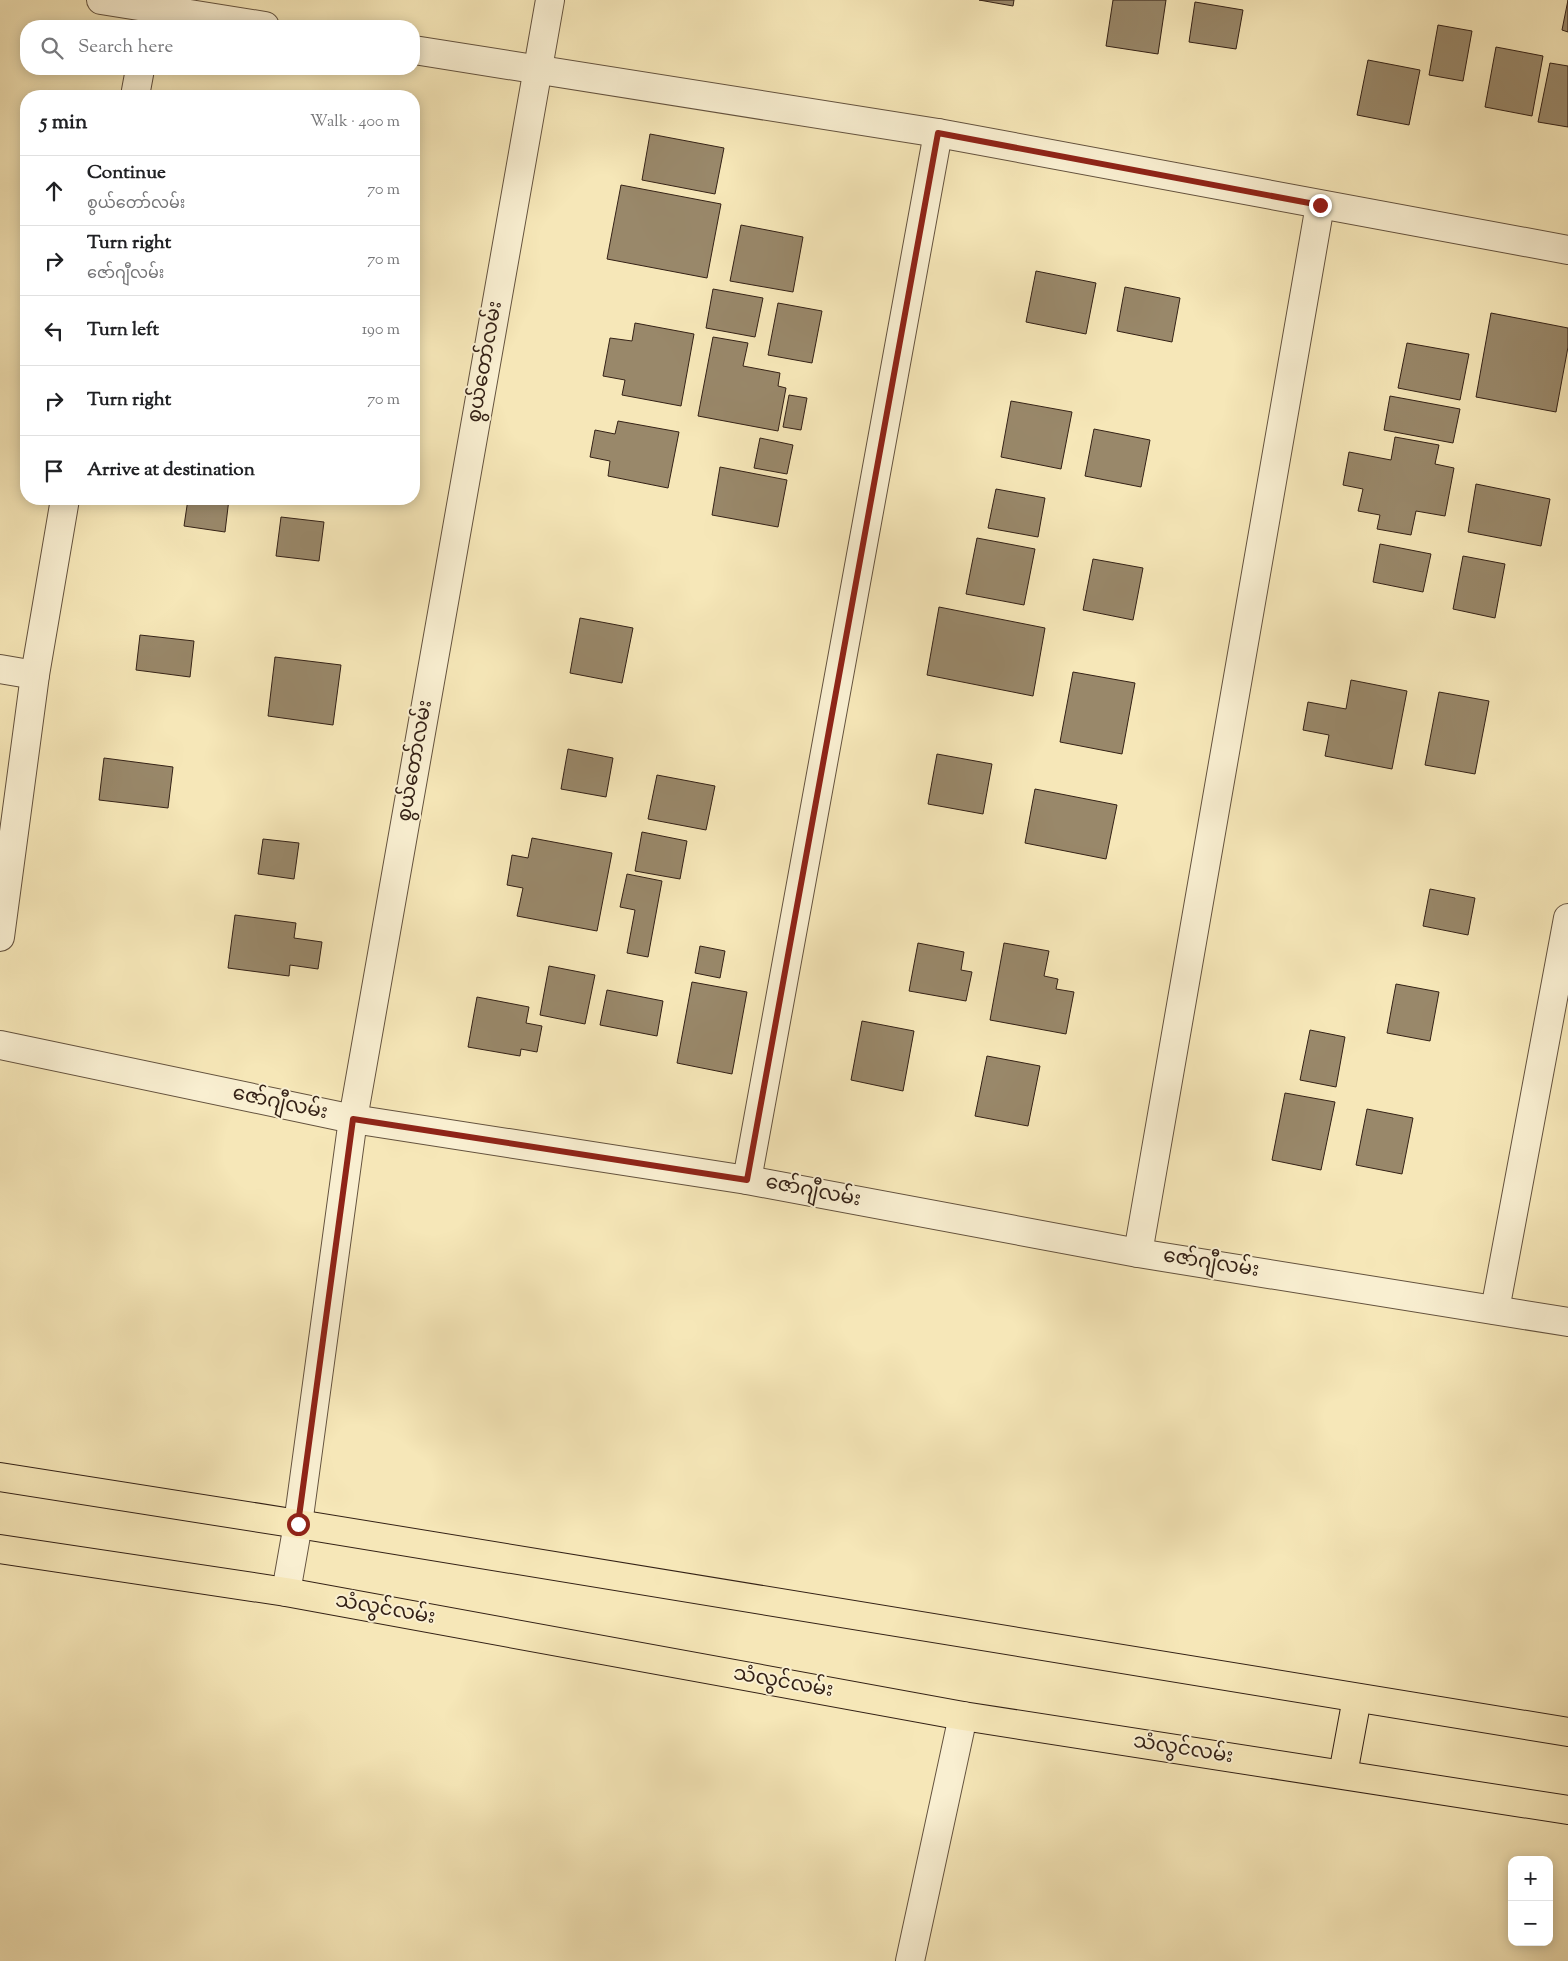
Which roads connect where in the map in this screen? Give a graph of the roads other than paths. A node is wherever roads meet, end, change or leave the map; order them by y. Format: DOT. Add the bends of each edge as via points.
graph roads {
  1 [pos="101,0"];
  2 [pos="550,0"];
  3 [pos="149,17"];
  4 [pos="188,20"];
  5 [pos="420,51"];
  6 [pos="538,70"];
  7 [pos="139,75"];
  8 [pos="136,90"];
  9 [pos="938,133"];
  10 [pos="1320,205"];
  11 [pos="1568,250"];
  12 [pos="64,505"];
  13 [pos="0,669"];
  14 [pos="35,675"];
  15 [pos="1568,918"];
  16 [pos="0,936"];
  17 [pos="0,1045"];
  18 [pos="353,1119"];
  19 [pos="747,1180"];
  20 [pos="1138,1252"];
  21 [pos="1495,1310"];
  22 [pos="1568,1322"];
  23 [pos="0,1478"];
  24 [pos="298,1524"];
  25 [pos="0,1549"];
  26 [pos="286,1592"];
  27 [pos="1357,1698"];
  28 [pos="963,1716"];
  29 [pos="1568,1732"];
  30 [pos="1343,1774"];
  31 [pos="1568,1810"];
  32 [pos="910,1961"];
  1 -- 3 [label="street"];
  2 -- 6 [label="street, စွယ်တော်လမ်း"];
  3 -- 4 [label="street"];
  5 -- 6 [label="street"];
  6 -- 9 [label="street"];
  6 -- 18 [label="street, စွယ်တော်လမ်း"];
  7 -- 8 [label="street"];
  9 -- 10 [label="street"];
  9 -- 19 [label="street"];
  10 -- 11 [label="street"];
  10 -- 20 [label="street"];
  12 -- 14 [label="street"];
  13 -- 14 [label="street"];
  14 -- 16 [label="street"];
  15 -- 21 [label="street"];
  17 -- 18 [label="street, ဇော်ဂျီလမ်း"];
  18 -- 19 [label="street, ဇော်ဂျီလမ်း"];
  18 -- 24 [label="street, စွယ်တော်လမ်း"];
  19 -- 20 [label="street, ဇော်ဂျီလမ်း"];
  20 -- 21 [label="street, ဇော်ဂျီလမ်း"];
  21 -- 22 [label="street, ဇော်ဂျီလမ်း"];
  23 -- 24 [label="main road"];
  24 -- 26 [label="street, စွယ်တော်လမ်း"];
  24 -- 27 [label="main road"];
  25 -- 26 [label="main road, သံလွင်လမ်း"];
  26 -- 28 [label="main road, သံလွင်လမ်း"];
  27 -- 29 [label="main road"];
  27 -- 30 [label="main road"];
  28 -- 30 [label="main road, သံလွင်လမ်း"];
  28 -- 32 [label="street"];
  30 -- 31 [label="main road, သံလွင်လမ်း"];
}
